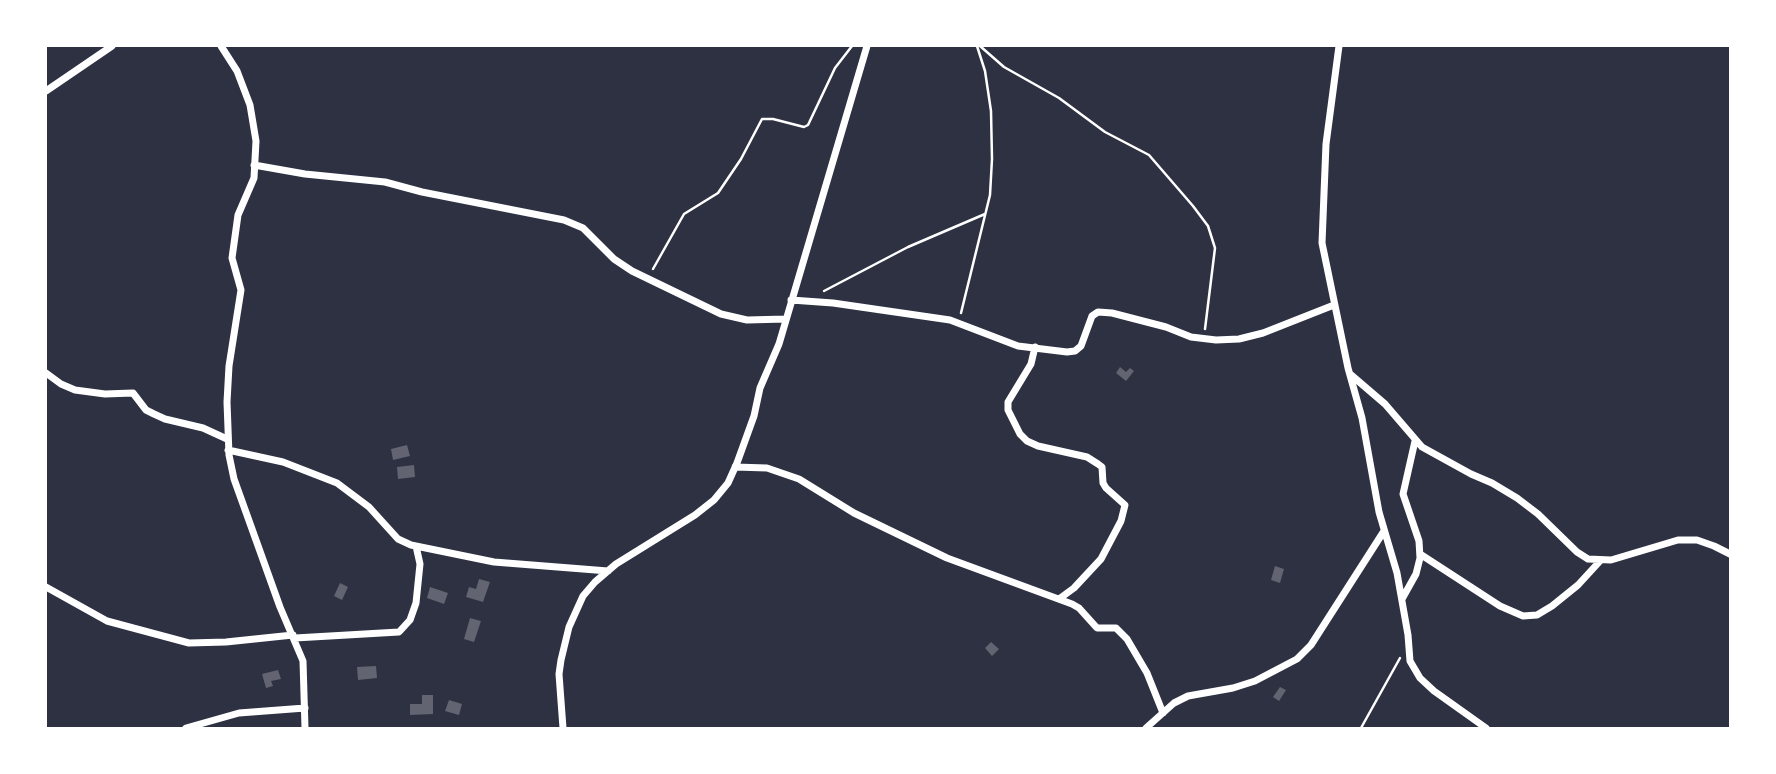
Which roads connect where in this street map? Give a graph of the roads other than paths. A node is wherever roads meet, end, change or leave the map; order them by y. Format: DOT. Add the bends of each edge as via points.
graph roads {
  1 [pos="112,46"];
  2 [pos="221,46"];
  3 [pos="867,46"];
  4 [pos="1339,46"];
  5 [pos="46,92"];
  6 [pos="254,165"];
  7 [pos="791,300"];
  8 [pos="1334,305"];
  9 [pos="786,319"];
  10 [pos="1035,347"];
  11 [pos="46,373"];
  12 [pos="1349,374"];
  13 [pos="227,439"];
  14 [pos="1415,441"];
  15 [pos="228,450"];
  16 [pos="735,467"];
  17 [pos="1384,530"];
  18 [pos="416,546"];
  19 [pos="1420,554"];
  20 [pos="1731,554"];
  21 [pos="1600,561"];
  22 [pos="608,571"];
  23 [pos="46,587"];
  24 [pos="1059,599"];
  25 [pos="1402,599"];
  26 [pos="294,637"];
  27 [pos="305,708"];
  28 [pos="1163,713"];
  29 [pos="186,729"];
  30 [pos="305,729"];
  31 [pos="563,729"];
  32 [pos="1146,729"];
  33 [pos="1486,729"];
  1 -- 5 [label="street"];
  2 -- 6 [label="street" via="250,105 256,141"];
  3 -- 7 [label="street"];
  4 -- 8 [label="street" via="1322,202 1322,243"];
  6 -- 9 [label="street" via="385,182 564,220 583,228 614,259 721,314 747,320"];
  6 -- 13 [label="street" via="233,247 241,290 229,366"];
  7 -- 9 [label="street"];
  7 -- 10 [label="street" via="909,312 958,323 1018,346"];
  8 -- 10 [label="street" via="1239,339 1191,337 1103,311 1092,316 1075,351"];
  8 -- 12 [label="street"];
  9 -- 16 [label="street"];
  10 -- 24 [label="street" via="1009,402 1008,410 1020,434 1038,446 1087,457 1098,464 1106,488 1125,505 1101,559"];
  11 -- 13 [label="street" via="75,390 133,393 146,410 164,419"];
  12 -- 14 [label="street" via="1385,404"];
  12 -- 17 [label="street"];
  13 -- 15 [label="street"];
  14 -- 19 [label="street" via="1403,494"];
  14 -- 21 [label="street" via="1517,498 1577,552"];
  15 -- 18 [label="street" via="283,462 337,483 369,507 398,539"];
  15 -- 26 [label="street" via="251,529"];
  16 -- 22 [label="street" via="728,483 695,516"];
  16 -- 24 [label="street" via="767,468 799,479 854,513 947,558"];
  17 -- 25 [label="street"];
  17 -- 28 [label="street" via="1317,636 1297,659 1255,681 1188,695"];
  18 -- 22 [label="street" via="494,562"];
  18 -- 26 [label="street" via="420,564 416,603 399,632"];
  19 -- 21 [label="street" via="1500,606 1524,616 1552,606"];
  19 -- 25 [label="street" via="1416,574"];
  20 -- 21 [label="street" via="1697,540 1678,540"];
  22 -- 31 [label="street" via="583,596 569,628 559,674"];
  23 -- 26 [label="street" via="107,621 189,643"];
  24 -- 28 [label="street" via="1079,608 1097,628 1116,628 1122,633 1147,673"];
  25 -- 33 [label="street" via="1410,661 1420,678"];
  26 -- 27 [label="street" via="303,661"];
  27 -- 29 [label="street" via="239,713"];
  27 -- 30 [label="street"];
  28 -- 32 [label="street"];
}
